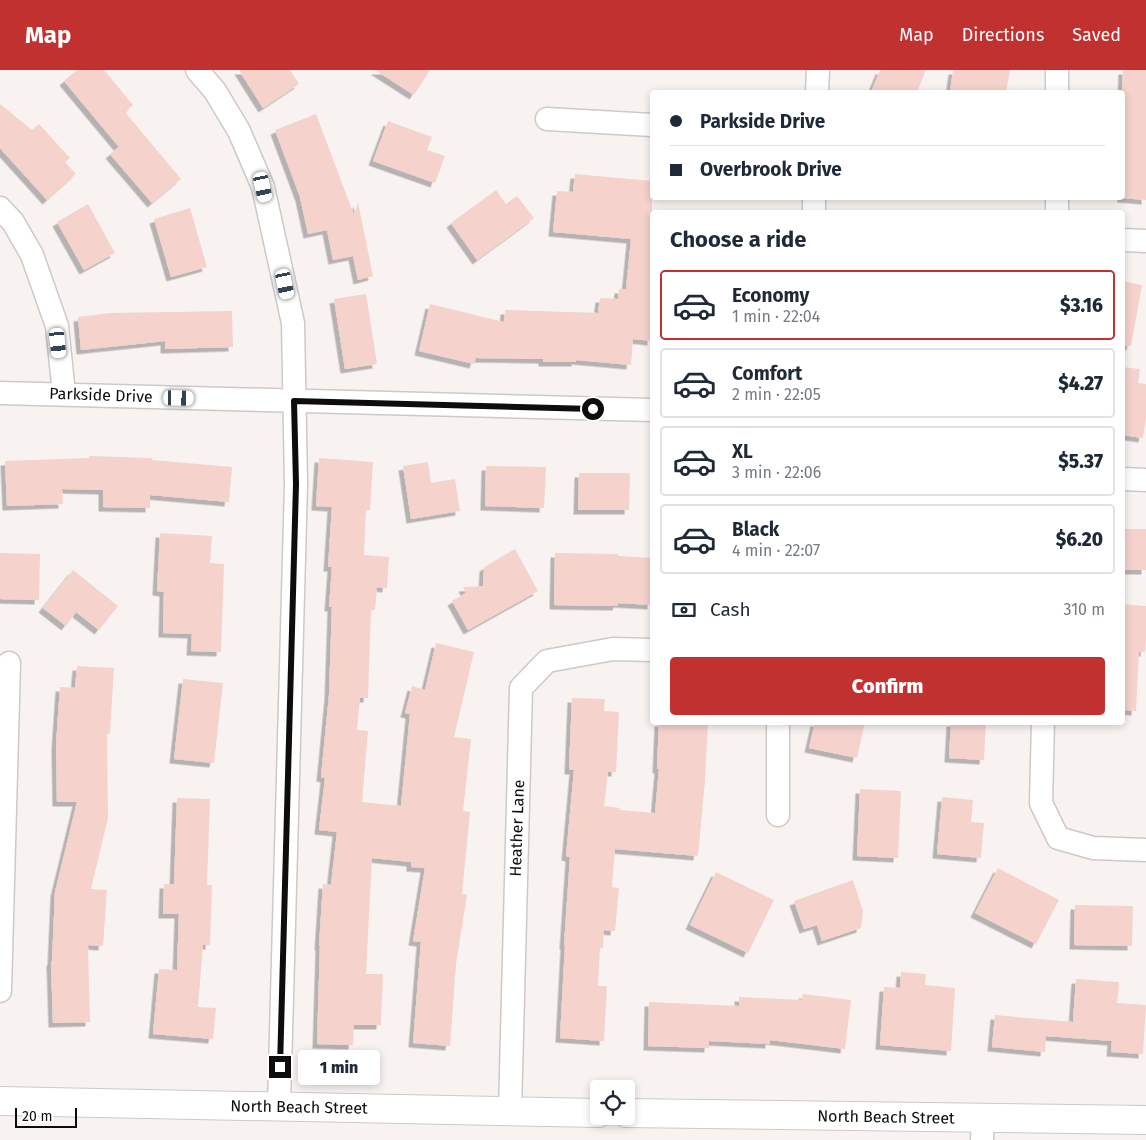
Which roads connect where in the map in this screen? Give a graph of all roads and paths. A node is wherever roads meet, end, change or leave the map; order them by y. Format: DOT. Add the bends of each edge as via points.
graph roads {
  1 [pos="197,70"];
  2 [pos="818,70"];
  3 [pos="1057,70"];
  4 [pos="817,90"];
  5 [pos="1057,90"];
  6 [pos="547,119"];
  7 [pos="650,125"];
  8 [pos="0,208"];
  9 [pos="1125,240"];
  10 [pos="1146,240"];
  11 [pos="0,393"];
  12 [pos="64,394"];
  13 [pos="294,401"];
  14 [pos="650,410"];
  15 [pos="1125,479"];
  16 [pos="1146,480"];
  17 [pos="650,650"];
  18 [pos="9,663"];
  19 [pos="778,725"];
  20 [pos="1044,725"];
  21 [pos="778,815"];
  22 [pos="1146,850"];
  23 [pos="0,992"];
  24 [pos="0,1101"];
  25 [pos="279,1106"];
  26 [pos="510,1111"];
  27 [pos="590,1113"];
  28 [pos="635,1113"];
  29 [pos="1146,1120"];
  30 [pos="983,1129"];
  1 -- 13 [label="street" via="215,91 239,131 263,187 293,323"];
  2 -- 4 [label="street"];
  3 -- 5 [label="street"];
  6 -- 7 [label="street"];
  8 -- 12 [label="street" via="13,222 32,255 57,326"];
  9 -- 10 [label="street"];
  11 -- 12 [label="street, Parkside Drive"];
  12 -- 13 [label="street, Parkside Drive"];
  13 -- 14 [label="street, Parkside Drive"];
  13 -- 25 [label="street" via="296,484"];
  15 -- 16 [label="street"];
  17 -- 26 [label="street, Heather Lane" via="613,649 547,661 521,688"];
  18 -- 23 [label="street"];
  19 -- 21 [label="street"];
  20 -- 22 [label="street" via="1041,803 1058,838 1093,848"];
  24 -- 25 [label="street, North Beach Street"];
  25 -- 26 [label="street, North Beach Street"];
  26 -- 27 [label="street, North Beach Street"];
  28 -- 30 [label="street, North Beach Street"];
  29 -- 30 [label="street, North Beach Street"];
}
